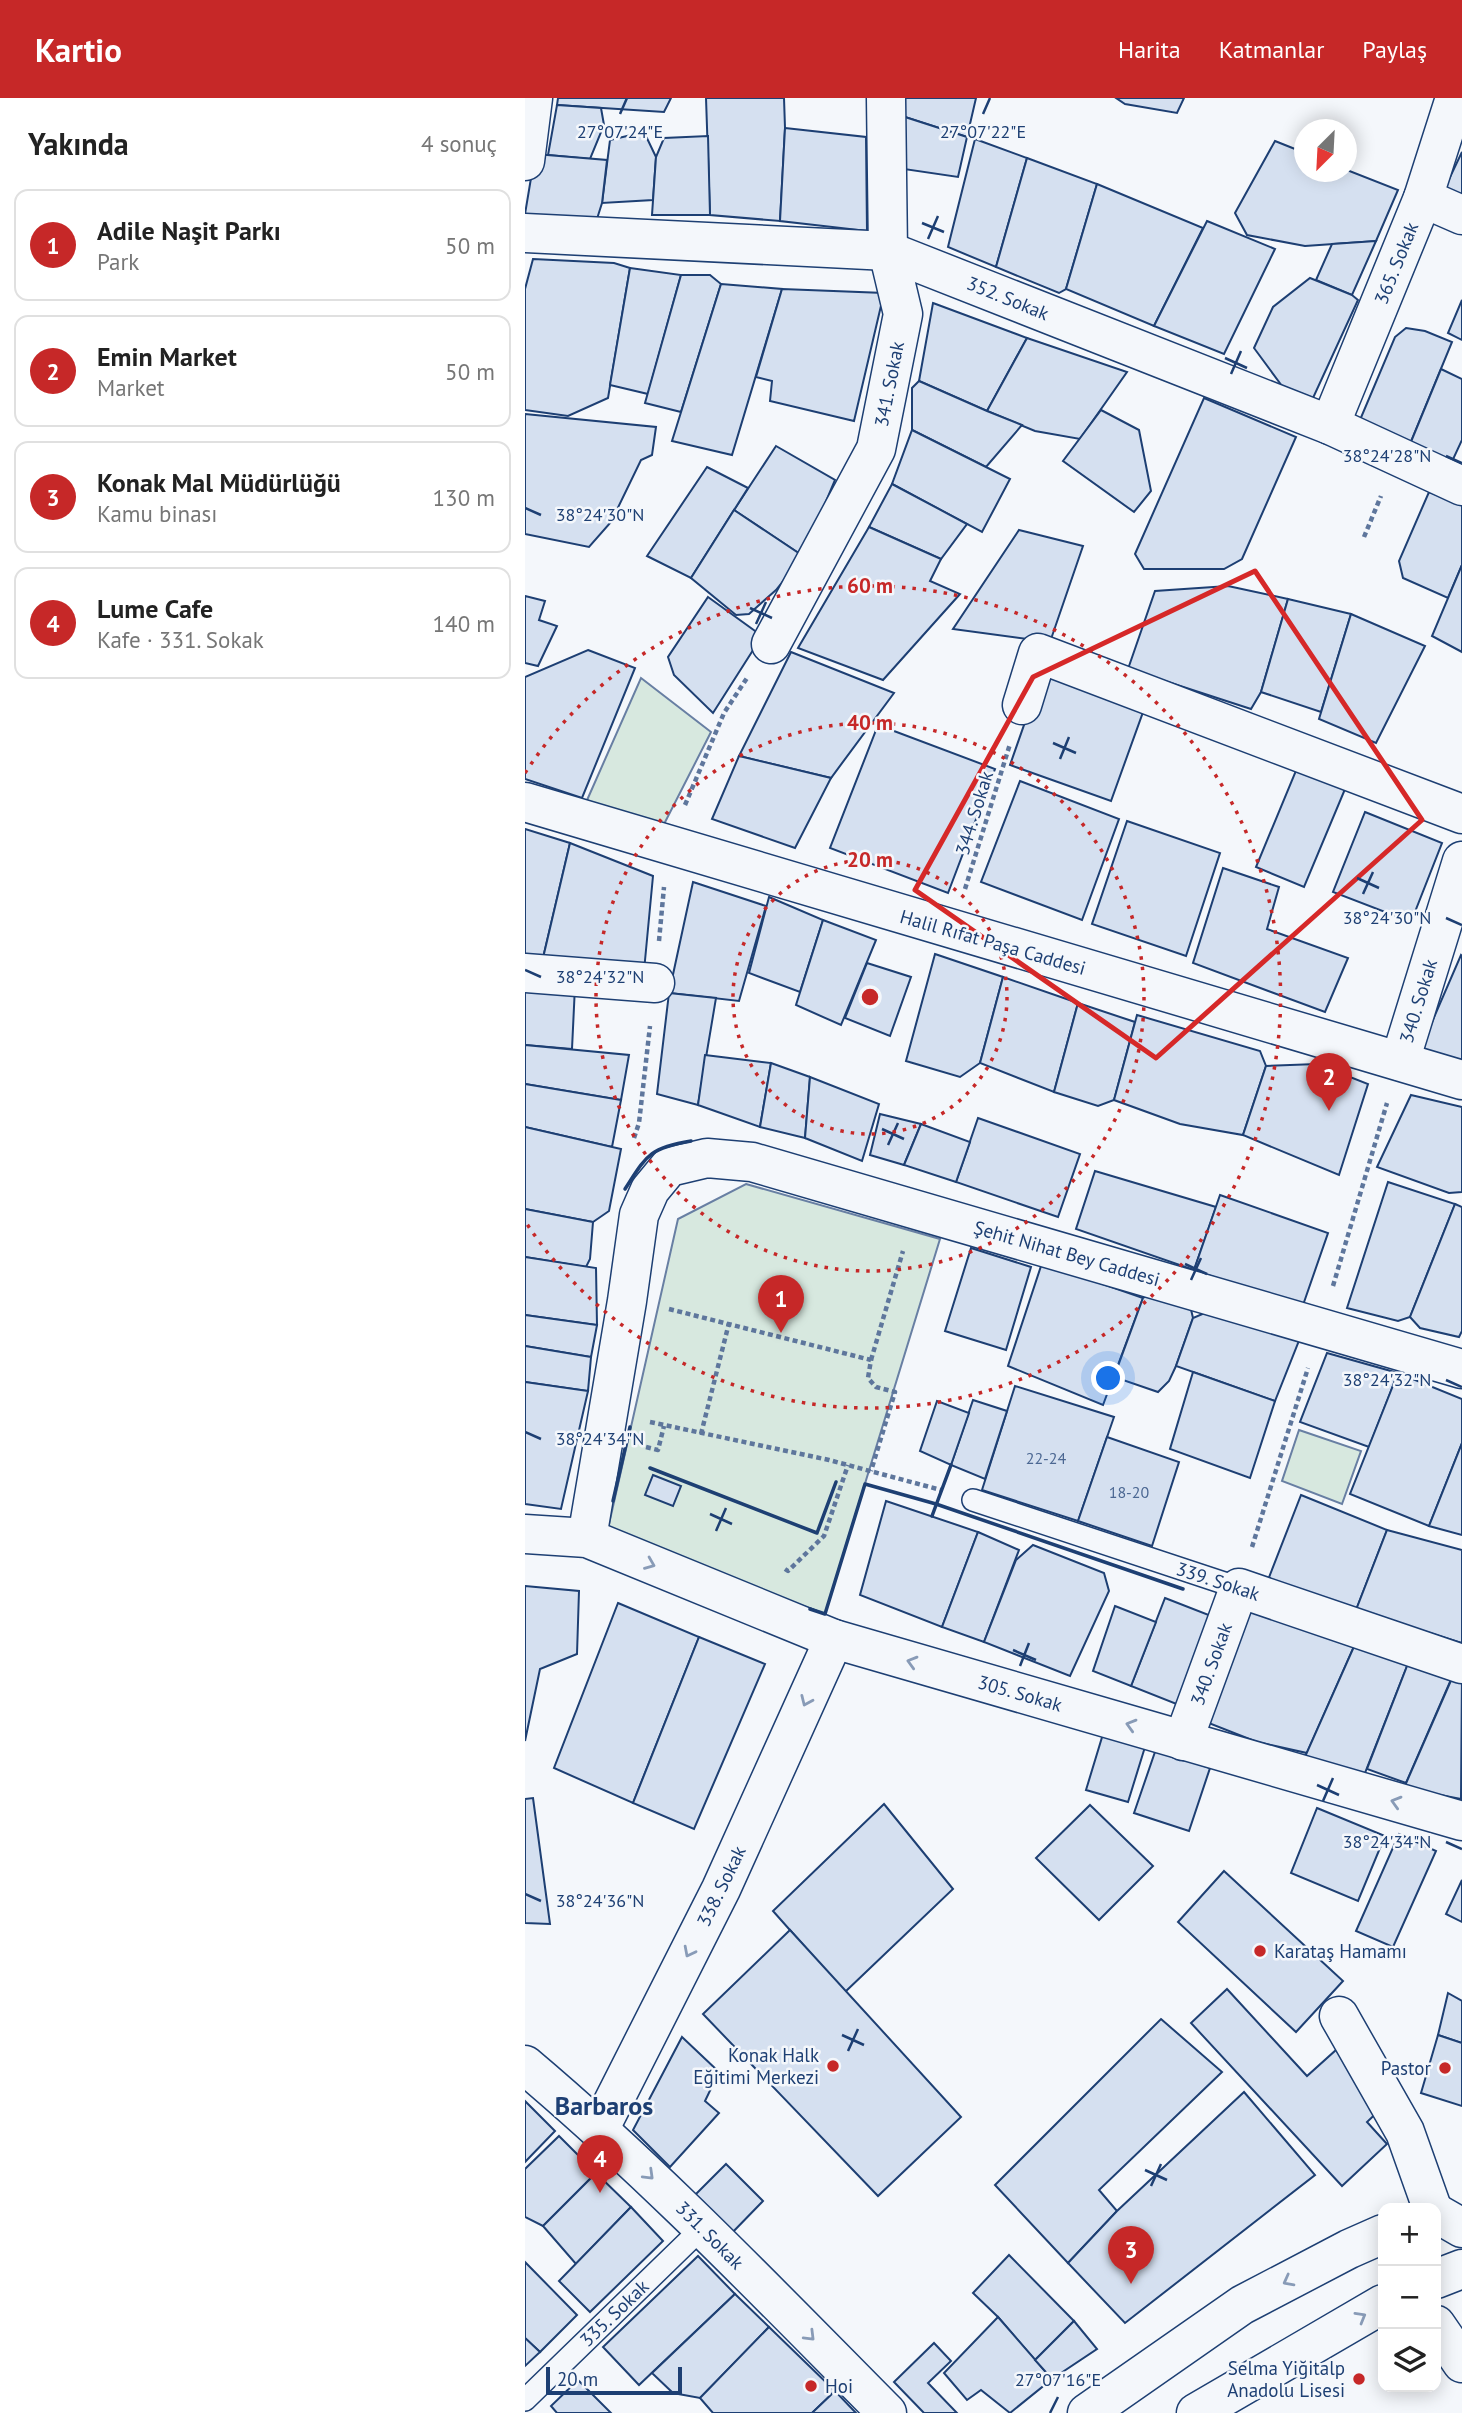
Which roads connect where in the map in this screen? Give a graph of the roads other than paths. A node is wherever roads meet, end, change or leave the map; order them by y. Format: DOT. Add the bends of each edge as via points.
graph roads {
  1 [pos="533,98"];
  2 [pos="886,98"];
  3 [pos="1455,98"];
  4 [pos="525,162"];
  5 [pos="1423,198"];
  6 [pos="1462,215"];
  7 [pos="525,233"];
  8 [pos="888,251"];
  9 [pos="1329,425"];
  10 [pos="1462,486"];
  11 [pos="771,645"];
  12 [pos="1022,705"];
  13 [pos="525,802"];
  14 [pos="1462,814"];
  15 [pos="1462,861"];
  16 [pos="525,973"];
  17 [pos="655,983"];
  18 [pos="1400,1061"];
  19 [pos="1462,1080"];
  20 [pos="1462,1369"];
  21 [pos="972,1500"];
  22 [pos="525,1534"];
  23 [pos="587,1538"];
  24 [pos="1239,1588"];
  25 [pos="834,1639"];
  26 [pos="1462,1664"];
  27 [pos="1183,1741"];
  28 [pos="1462,1821"];
  29 [pos="1339,2016"];
  30 [pos="525,2064"];
  31 [pos="600,2128"];
  32 [pos="1431,2203"];
  33 [pos="1462,2206"];
  34 [pos="1441,2210"];
  35 [pos="1441,2215"];
  36 [pos="703,2227"];
  37 [pos="1462,2228"];
  38 [pos="1378,2236"];
  39 [pos="1462,2269"];
  40 [pos="1441,2277"];
  41 [pos="1378,2307"];
  42 [pos="1439,2329"];
  43 [pos="1462,2362"];
  44 [pos="525,2400"];
  45 [pos="887,2413"];
  46 [pos="1087,2413"];
  47 [pos="1196,2413"];
  1 -- 4 [label="street"];
  2 -- 8 [label="street, 341. Sokak"];
  3 -- 5 [label="street, 365. Sokak"];
  5 -- 6 [label="street"];
  5 -- 9 [label="street, 365. Sokak"];
  7 -- 8 [label="street, 352. Sokak"];
  8 -- 9 [label="street, 352. Sokak"];
  8 -- 11 [label="street, 341. Sokak" via="903,314 876,449"];
  9 -- 10 [label="street, 352. Sokak"];
  12 -- 14 [label="street" via="1038,653"];
  13 -- 18 [label="street, Halil Rıfat Paşa Caddesi"];
  15 -- 18 [label="street, 340. Sokak"];
  16 -- 17 [label="street"];
  18 -- 19 [label="street, Halil Rıfat Paşa Caddesi"];
  20 -- 23 [label="street, Şehit Nihat Bey Caddesi" via="752,1162 707,1158 669,1167 650,1190 639,1215"];
  21 -- 24 [label="lane, 339. Sokak"];
  22 -- 23 [label="street, 305. Sokak"];
  23 -- 25 [label="street, 305. Sokak, one-way"];
  24 -- 26 [label="street, 339. Sokak"];
  24 -- 27 [label="street, 340. Sokak"];
  27 -- 25 [label="street, 305. Sokak, one-way"];
  25 -- 31 [label="street, 338. Sokak, one-way" via="721,1889"];
  28 -- 27 [label="street, 305. Sokak, one-way"];
  29 -- 32 [label="street" via="1405,2132"];
  30 -- 31 [label="street, 331. Sokak"];
  31 -- 36 [label="street, 331. Sokak, one-way"];
  33 -- 34 [label="street"];
  35 -- 37 [label="street"];
  36 -- 44 [label="lane, 335. Sokak"];
  36 -- 45 [label="street, 331. Sokak, one-way"];
  38 -- 46 [label="street, one-way" via="1242,2305"];
  39 -- 40 [label="street"];
  47 -- 41 [label="street, one-way"];
  42 -- 43 [label="street"];
}
